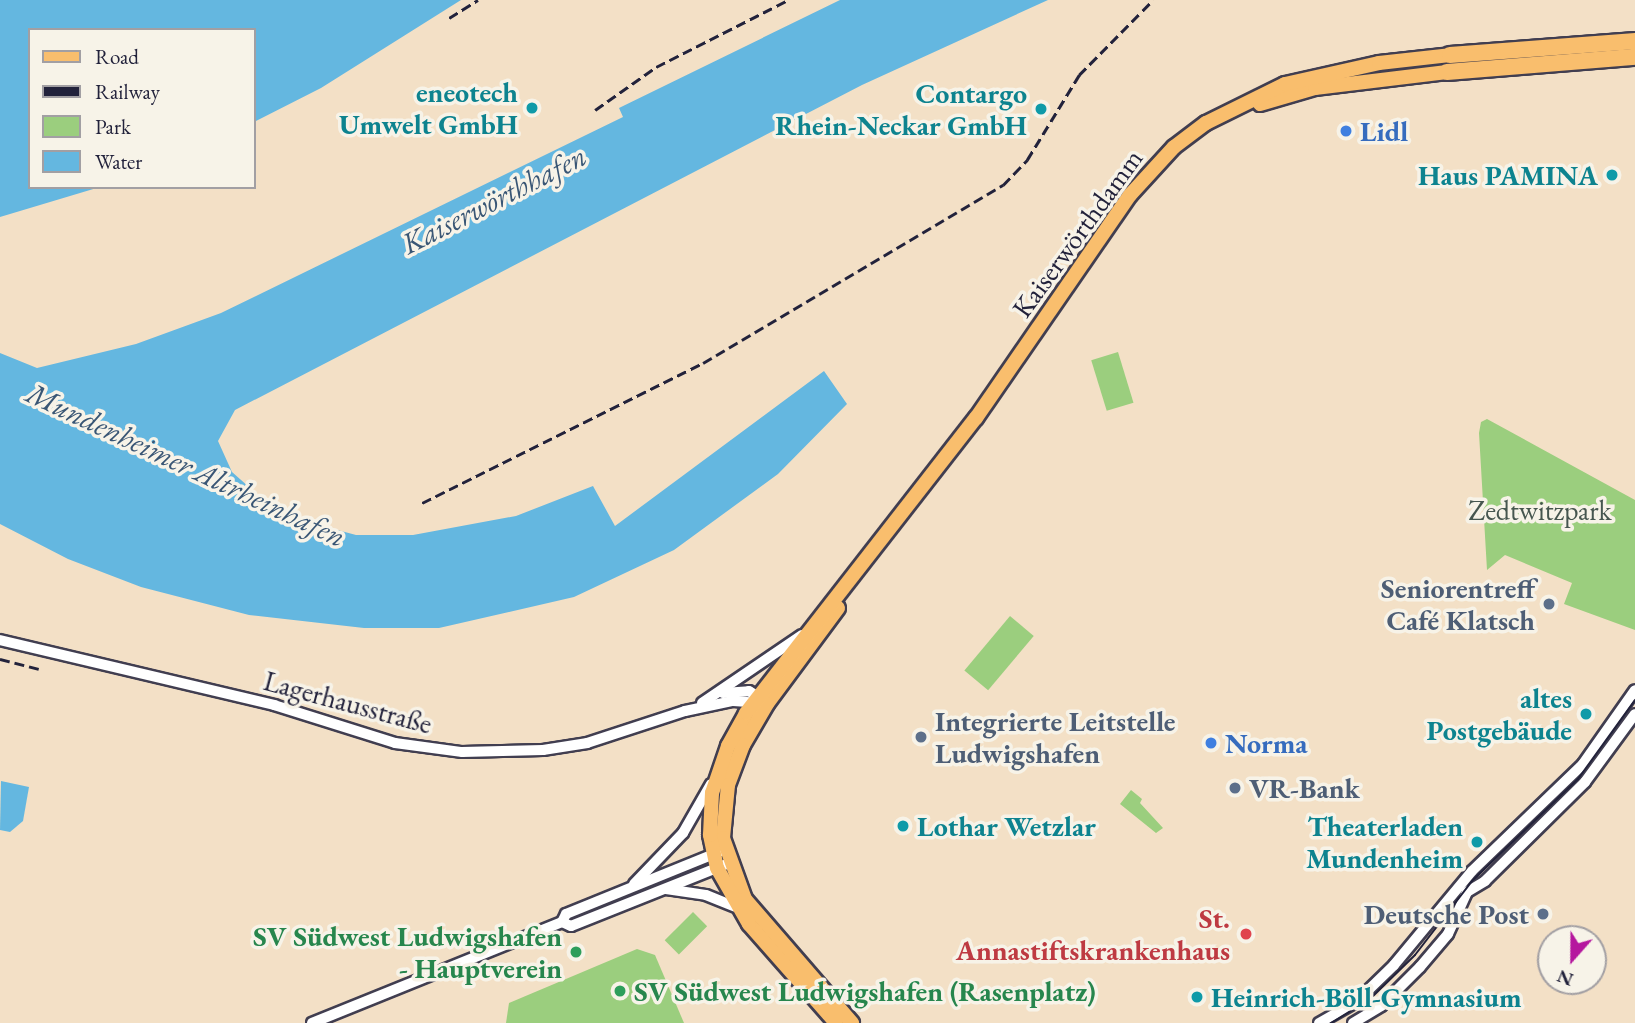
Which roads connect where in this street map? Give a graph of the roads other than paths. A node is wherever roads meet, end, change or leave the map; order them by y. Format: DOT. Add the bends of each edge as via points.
graph roads {
  1 [pos="1635,33"];
  2 [pos="1635,41"];
  3 [pos="1597,44"];
  4 [pos="1450,55"];
  5 [pos="1635,57"];
  6 [pos="1560,62"];
  7 [pos="1635,65"];
  8 [pos="1447,72"];
  9 [pos="807,632"];
  10 [pos="0,640"];
  11 [pos="1635,690"];
  12 [pos="718,694"];
  13 [pos="760,700"];
  14 [pos="685,711"];
  15 [pos="1635,714"];
  16 [pos="718,772"];
  17 [pos="721,859"];
  18 [pos="663,889"];
  19 [pos="627,890"];
  20 [pos="735,907"];
  21 [pos="562,922"];
  22 [pos="312,1023"];
  23 [pos="836,1023"];
  24 [pos="852,1023"];
  25 [pos="1319,1023"];
  26 [pos="1353,1023"];
  1 -- 3 [label="highway"];
  2 -- 3 [label="highway"];
  3 -- 4 [label="highway, Kaiserwörthdamm"];
  4 -- 9 [label="main road, Kaiserwörthdamm" via="1379,63 1285,84 1206,123 1174,147 1130,195 976,418"];
  5 -- 6 [label="highway"];
  6 -- 7 [label="highway"];
  6 -- 8 [label="highway, Kaiserwörthdamm"];
  8 -- 13 [label="main road, Kaiserwörthdamm" via="1292,93 1236,114 1180,153 1136,200 984,423"];
  9 -- 12 [label="street"];
  9 -- 13 [label="main road, Kaiserwörthdamm"];
  10 -- 14 [label="street, Lagerhausstraße" via="274,705 395,743 462,752 543,750 587,743 632,733"];
  11 -- 25 [label="street" via="1583,764 1472,871 1380,980 1346,1009"];
  12 -- 13 [label="street" via="733,690"];
  12 -- 14 [label="street"];
  13 -- 14 [label="street, Lagerhausstraße"];
  13 -- 16 [label="main road"];
  13 -- 17 [label="main road" via="728,785"];
  15 -- 26 [label="street" via="1585,782 1485,881 1464,895 1448,934 1420,967 1381,1006"];
  16 -- 17 [label="main road" via="710,812"];
  16 -- 19 [label="street" via="683,833"];
  17 -- 18 [label="street"];
  17 -- 19 [label="street"];
  17 -- 20 [label="main road"];
  17 -- 24 [label="main road" via="759,918"];
  18 -- 20 [label="street" via="694,892"];
  18 -- 21 [label="street" via="571,926"];
  19 -- 21 [label="street" via="566,914"];
  20 -- 23 [label="main road"];
  21 -- 22 [label="street"];
}
